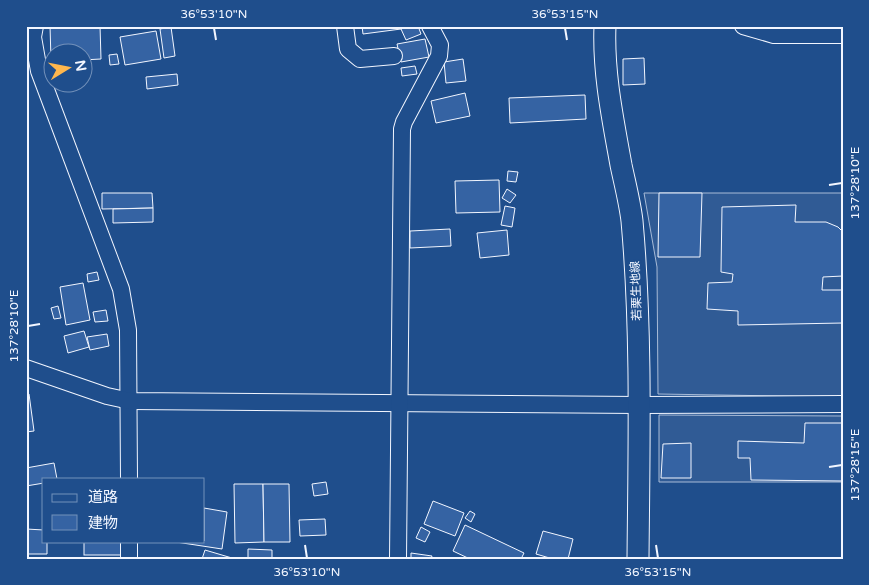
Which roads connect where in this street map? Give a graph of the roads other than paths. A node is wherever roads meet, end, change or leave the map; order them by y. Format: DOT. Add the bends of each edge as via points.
graph roads {
  1 [pos="35,26"];
  2 [pos="345,26"];
  3 [pos="430,26"];
  4 [pos="605,26"];
  5 [pos="743,26"];
  6 [pos="843,35"];
  7 [pos="394,56"];
  8 [pos="26,368"];
  9 [pos="130,401"];
  10 [pos="398,404"];
  11 [pos="843,404"];
  12 [pos="639,405"];
  13 [pos="129,478"];
  14 [pos="129,542"];
  15 [pos="129,559"];
  16 [pos="398,559"];
  17 [pos="638,559"];
  1 -- 9 [label="street" via="39,71 120,289 128,330"];
  2 -- 7 [label="street" via="348,49 360,58"];
  3 -- 10 [label="street" via="440,45 439,56 402,129"];
  4 -- 12 [label="main road, 若栗生地線" via="611,113 631,215 635,257"];
  5 -- 6 [label="street" via="774,35"];
  8 -- 9 [label="street"];
  9 -- 10 [label="street"];
  9 -- 13 [label="street"];
  10 -- 12 [label="street"];
  10 -- 16 [label="street"];
  11 -- 12 [label="street"];
  12 -- 17 [label="main road, 若栗生地線"];
  14 -- 15 [label="street"];
}
